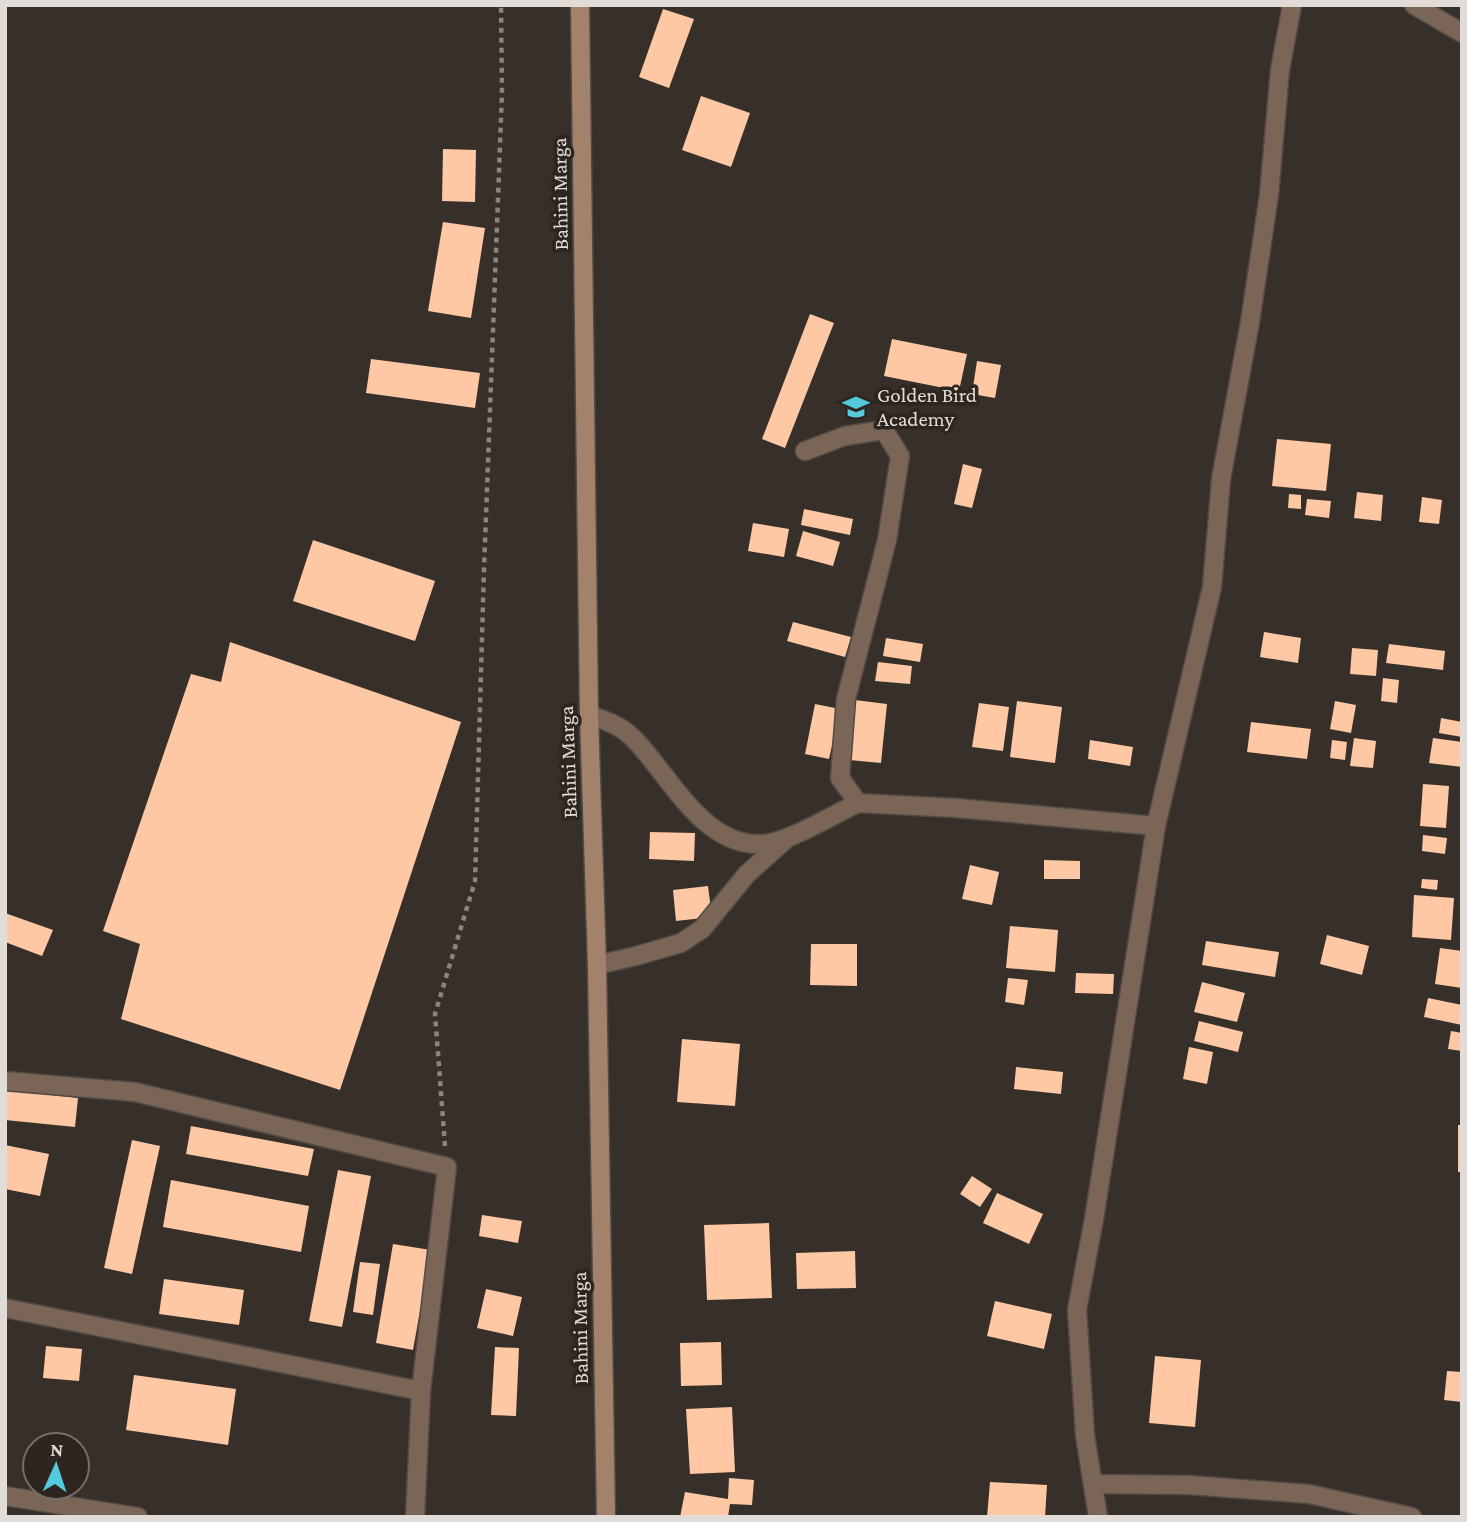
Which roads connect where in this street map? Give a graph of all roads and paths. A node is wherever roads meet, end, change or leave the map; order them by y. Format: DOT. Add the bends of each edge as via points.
graph roads {
  1 [pos="501,5"];
  2 [pos="580,5"];
  3 [pos="1292,5"];
  4 [pos="1414,5"];
  5 [pos="1462,33"];
  6 [pos="805,451"];
  7 [pos="589,715"];
  8 [pos="858,803"];
  9 [pos="1156,826"];
  10 [pos="786,838"];
  11 [pos="597,965"];
  12 [pos="5,1081"];
  13 [pos="447,1167"];
  14 [pos="5,1308"];
  15 [pos="421,1391"];
  16 [pos="1093,1484"];
  17 [pos="5,1496"];
  18 [pos="138,1517"];
  19 [pos="415,1517"];
  20 [pos="606,1517"];
  21 [pos="1098,1517"];
  22 [pos="1412,1517"];
  1 -- 13 [label="path" via="502,92 475,881 435,1014"];
  2 -- 7 [label="street, Bahini Marga"];
  3 -- 9 [label="street" via="1280,70 1269,195 1222,479 1212,587"];
  4 -- 5 [label="street"];
  6 -- 8 [label="street" via="845,436 884,430 900,456 887,540 846,699 840,778"];
  7 -- 10 [label="street" via="631,736 684,801 733,840 756,844"];
  7 -- 11 [label="street, Bahini Marga"];
  8 -- 9 [label="street"];
  8 -- 10 [label="street"];
  9 -- 16 [label="street" via="1077,1310"];
  10 -- 11 [label="street" via="747,874 702,929 681,943"];
  11 -- 20 [label="street, Bahini Marga"];
  12 -- 13 [label="street" via="135,1092"];
  13 -- 15 [label="street"];
  14 -- 15 [label="street"];
  15 -- 19 [label="street"];
  16 -- 21 [label="street"];
  16 -- 22 [label="street" via="1309,1494"];
  17 -- 18 [label="street"];
}
